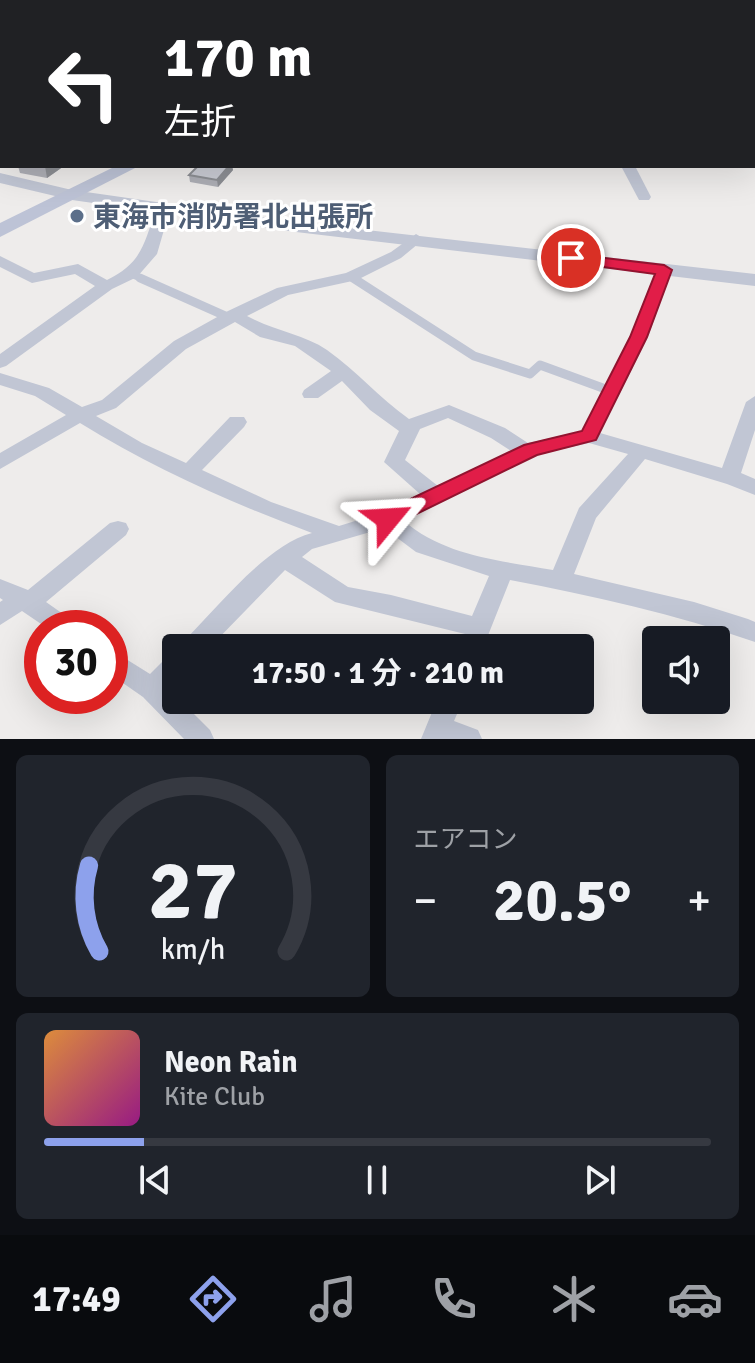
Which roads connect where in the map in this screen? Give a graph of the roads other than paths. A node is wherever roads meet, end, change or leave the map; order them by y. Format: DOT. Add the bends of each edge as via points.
graph roads {
  1 [pos="92,168"];
  2 [pos="126,168"];
  3 [pos="629,168"];
  4 [pos="0,178"];
  5 [pos="50,190"];
  6 [pos="72,195"];
  7 [pos="644,197"];
  8 [pos="163,209"];
  9 [pos="0,215"];
  10 [pos="0,231"];
  11 [pos="416,239"];
  12 [pos="0,261"];
  13 [pos="664,270"];
  14 [pos="131,274"];
  15 [pos="351,277"];
  16 [pos="755,280"];
  17 [pos="106,286"];
  18 [pos="232,316"];
  19 [pos="0,362"];
  20 [pos="342,372"];
  21 [pos="0,379"];
  22 [pos="611,391"];
  23 [pos="311,394"];
  24 [pos="755,402"];
  25 [pos="78,416"];
  26 [pos="237,422"];
  27 [pos="408,426"];
  28 [pos="589,436"];
  29 [pos="639,450"];
  30 [pos="527,452"];
  31 [pos="0,462"];
  32 [pos="190,471"];
  33 [pos="729,477"];
  34 [pos="755,488"];
  35 [pos="435,495"];
  36 [pos="388,519"];
  37 [pos="118,529"];
  38 [pos="338,534"];
  39 [pos="285,558"];
  40 [pos="502,572"];
  41 [pos="560,580"];
  42 [pos="17,596"];
  43 [pos="38,610"];
  44 [pos="0,615"];
  45 [pos="755,632"];
  46 [pos="207,634"];
  47 [pos="465,634"];
  48 [pos="477,634"];
  49 [pos="128,672"];
  50 [pos="162,679"];
  51 [pos="152,689"];
  52 [pos="444,714"];
  53 [pos="437,733"];
  54 [pos="201,739"];
  55 [pos="469,739"];
  1 -- 5 [label="main road"];
  2 -- 6 [label="main road"];
  3 -- 7 [label="street"];
  4 -- 5 [label="street"];
  5 -- 6 [label="street"];
  5 -- 9 [label="main road"];
  6 -- 8 [label="street"];
  6 -- 10 [label="main road"];
  8 -- 11 [label="street"];
  8 -- 14 [label="street" via="149,254"];
  11 -- 13 [label="street"];
  11 -- 15 [label="street"];
  12 -- 17 [label="street" via="32,278 78,269"];
  13 -- 16 [label="street"];
  13 -- 22 [label="street"];
  14 -- 17 [label="street"];
  14 -- 18 [label="lane"];
  15 -- 18 [label="street" via="283,291"];
  15 -- 22 [label="lane" via="474,356 530,374 540,365"];
  17 -- 19 [label="street"];
  18 -- 20 [label="street" via="301,342"];
  18 -- 25 [label="street" via="180,345 109,404"];
  20 -- 23 [label="street"];
  20 -- 27 [label="street" via="377,406"];
  21 -- 25 [label="street" via="42,392"];
  22 -- 28 [label="street"];
  24 -- 33 [label="street"];
  25 -- 31 [label="street"];
  25 -- 32 [label="street"];
  26 -- 32 [label="street"];
  27 -- 30 [label="street" via="449,411"];
  27 -- 35 [label="street" via="394,462"];
  28 -- 29 [label="street"];
  28 -- 30 [label="street"];
  29 -- 33 [label="street"];
  29 -- 41 [label="street" via="587,514"];
  30 -- 35 [label="street"];
  32 -- 38 [label="street" via="264,507"];
  33 -- 34 [label="street"];
  35 -- 36 [label="street"];
  36 -- 38 [label="street"];
  36 -- 40 [label="street" via="432,549"];
  37 -- 42 [label="street"];
  38 -- 39 [label="street" via="305,543"];
  39 -- 46 [label="street"];
  39 -- 47 [label="street" via="343,595 391,604"];
  40 -- 41 [label="street"];
  40 -- 48 [label="street"];
  41 -- 45 [label="street"];
  42 -- 43 [label="street"];
  42 -- 44 [label="street"];
  49 -- 51 [label="street"];
  50 -- 51 [label="street"];
  51 -- 54 [label="street"];
  52 -- 53 [label="street"];
  53 -- 55 [label="street"];
}
